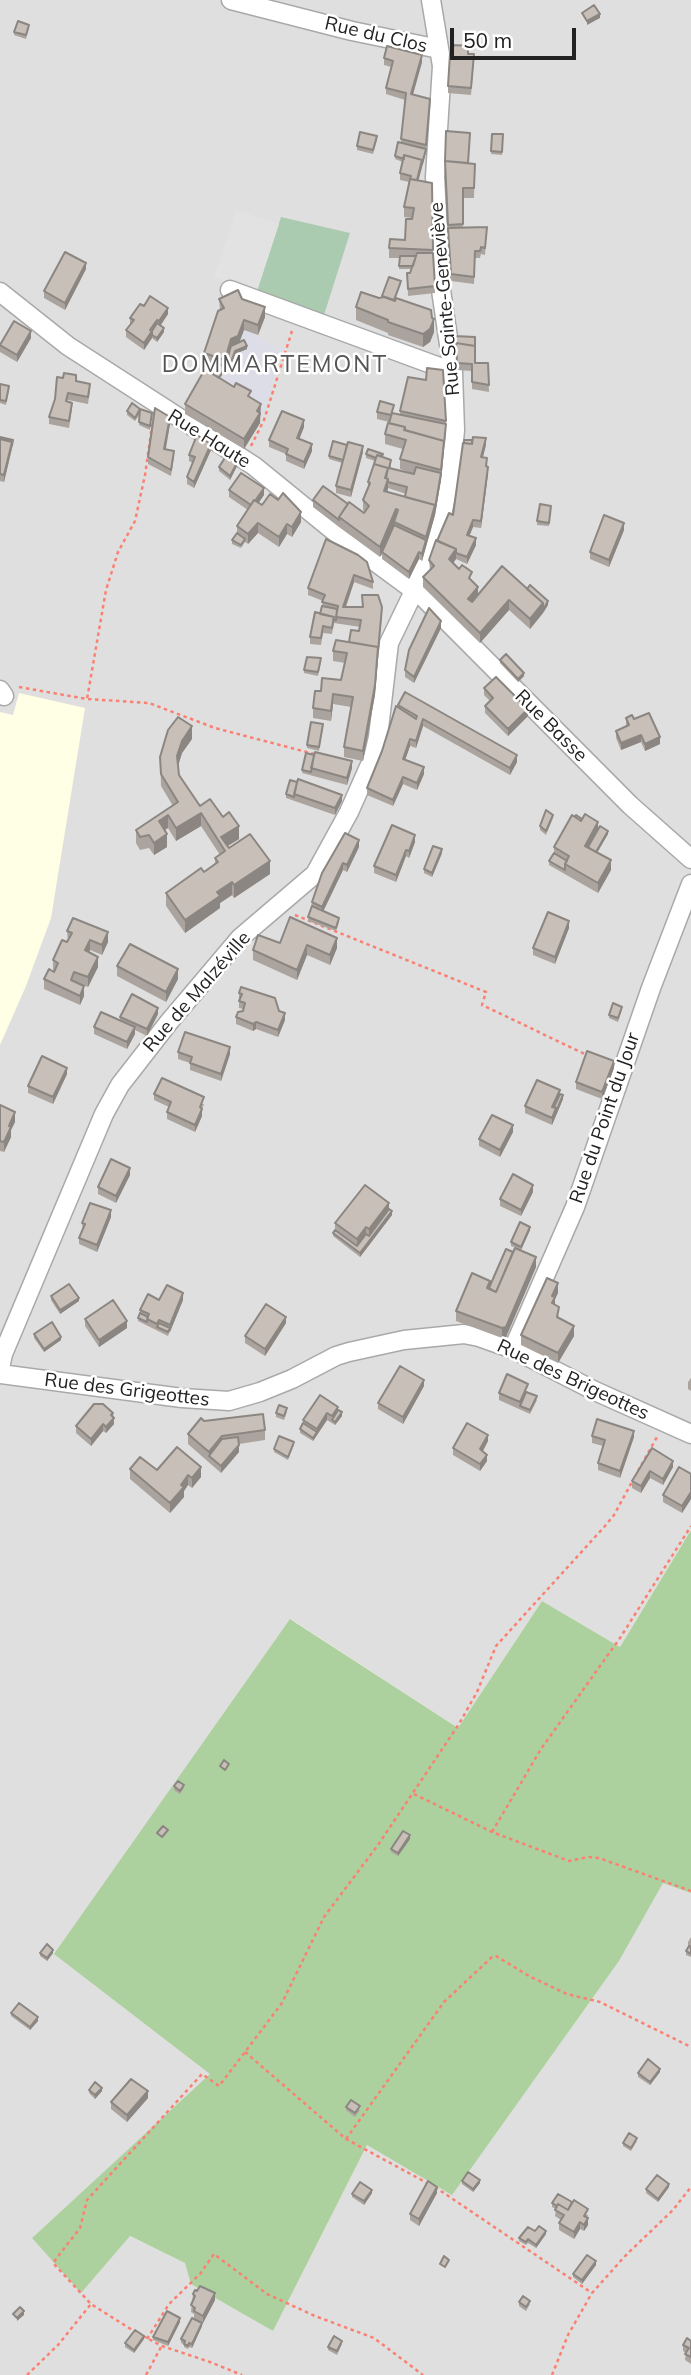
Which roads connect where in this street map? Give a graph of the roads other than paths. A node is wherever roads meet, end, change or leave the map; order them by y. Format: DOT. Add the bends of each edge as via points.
graph roads {
  1 [pos="231,0"];
  2 [pos="432,1"];
  3 [pos="439,49"];
  4 [pos="230,290"];
  5 [pos="0,292"];
  6 [pos="453,372"];
  7 [pos="414,590"];
  8 [pos="691,859"];
  9 [pos="691,884"];
  10 [pos="513,1349"];
  11 [pos="0,1368"];
  12 [pos="0,1374"];
  13 [pos="292,1379"];
  14 [pos="691,1434"];
  1 -- 3 [label="street, Rue du Clos"];
  2 -- 3 [label="street, Rue Sainte-Geneviève"];
  3 -- 6 [label="street, Rue Sainte-Geneviève" via="437,226"];
  4 -- 6 [label="street"];
  5 -- 7 [label="street, Rue Haute" via="68,346 243,460"];
  6 -- 7 [label="street, Rue Sainte-Geneviève" via="451,473 442,516"];
  7 -- 8 [label="street, Rue Basse" via="630,805"];
  7 -- 11 [label="street, Rue de Malzéville" via="389,643 378,737 369,768 321,866 240,938 120,1085"];
  9 -- 10 [label="street, Rue du Point du Jour" via="575,1206"];
  10 -- 13 [label="street, Rue des Brigeottes" via="464,1334 417,1338 336,1356"];
  10 -- 14 [label="street, Rue des Brigeottes"];
  12 -- 13 [label="street, Rue des Grigeottes" via="218,1402 244,1398"];
}
